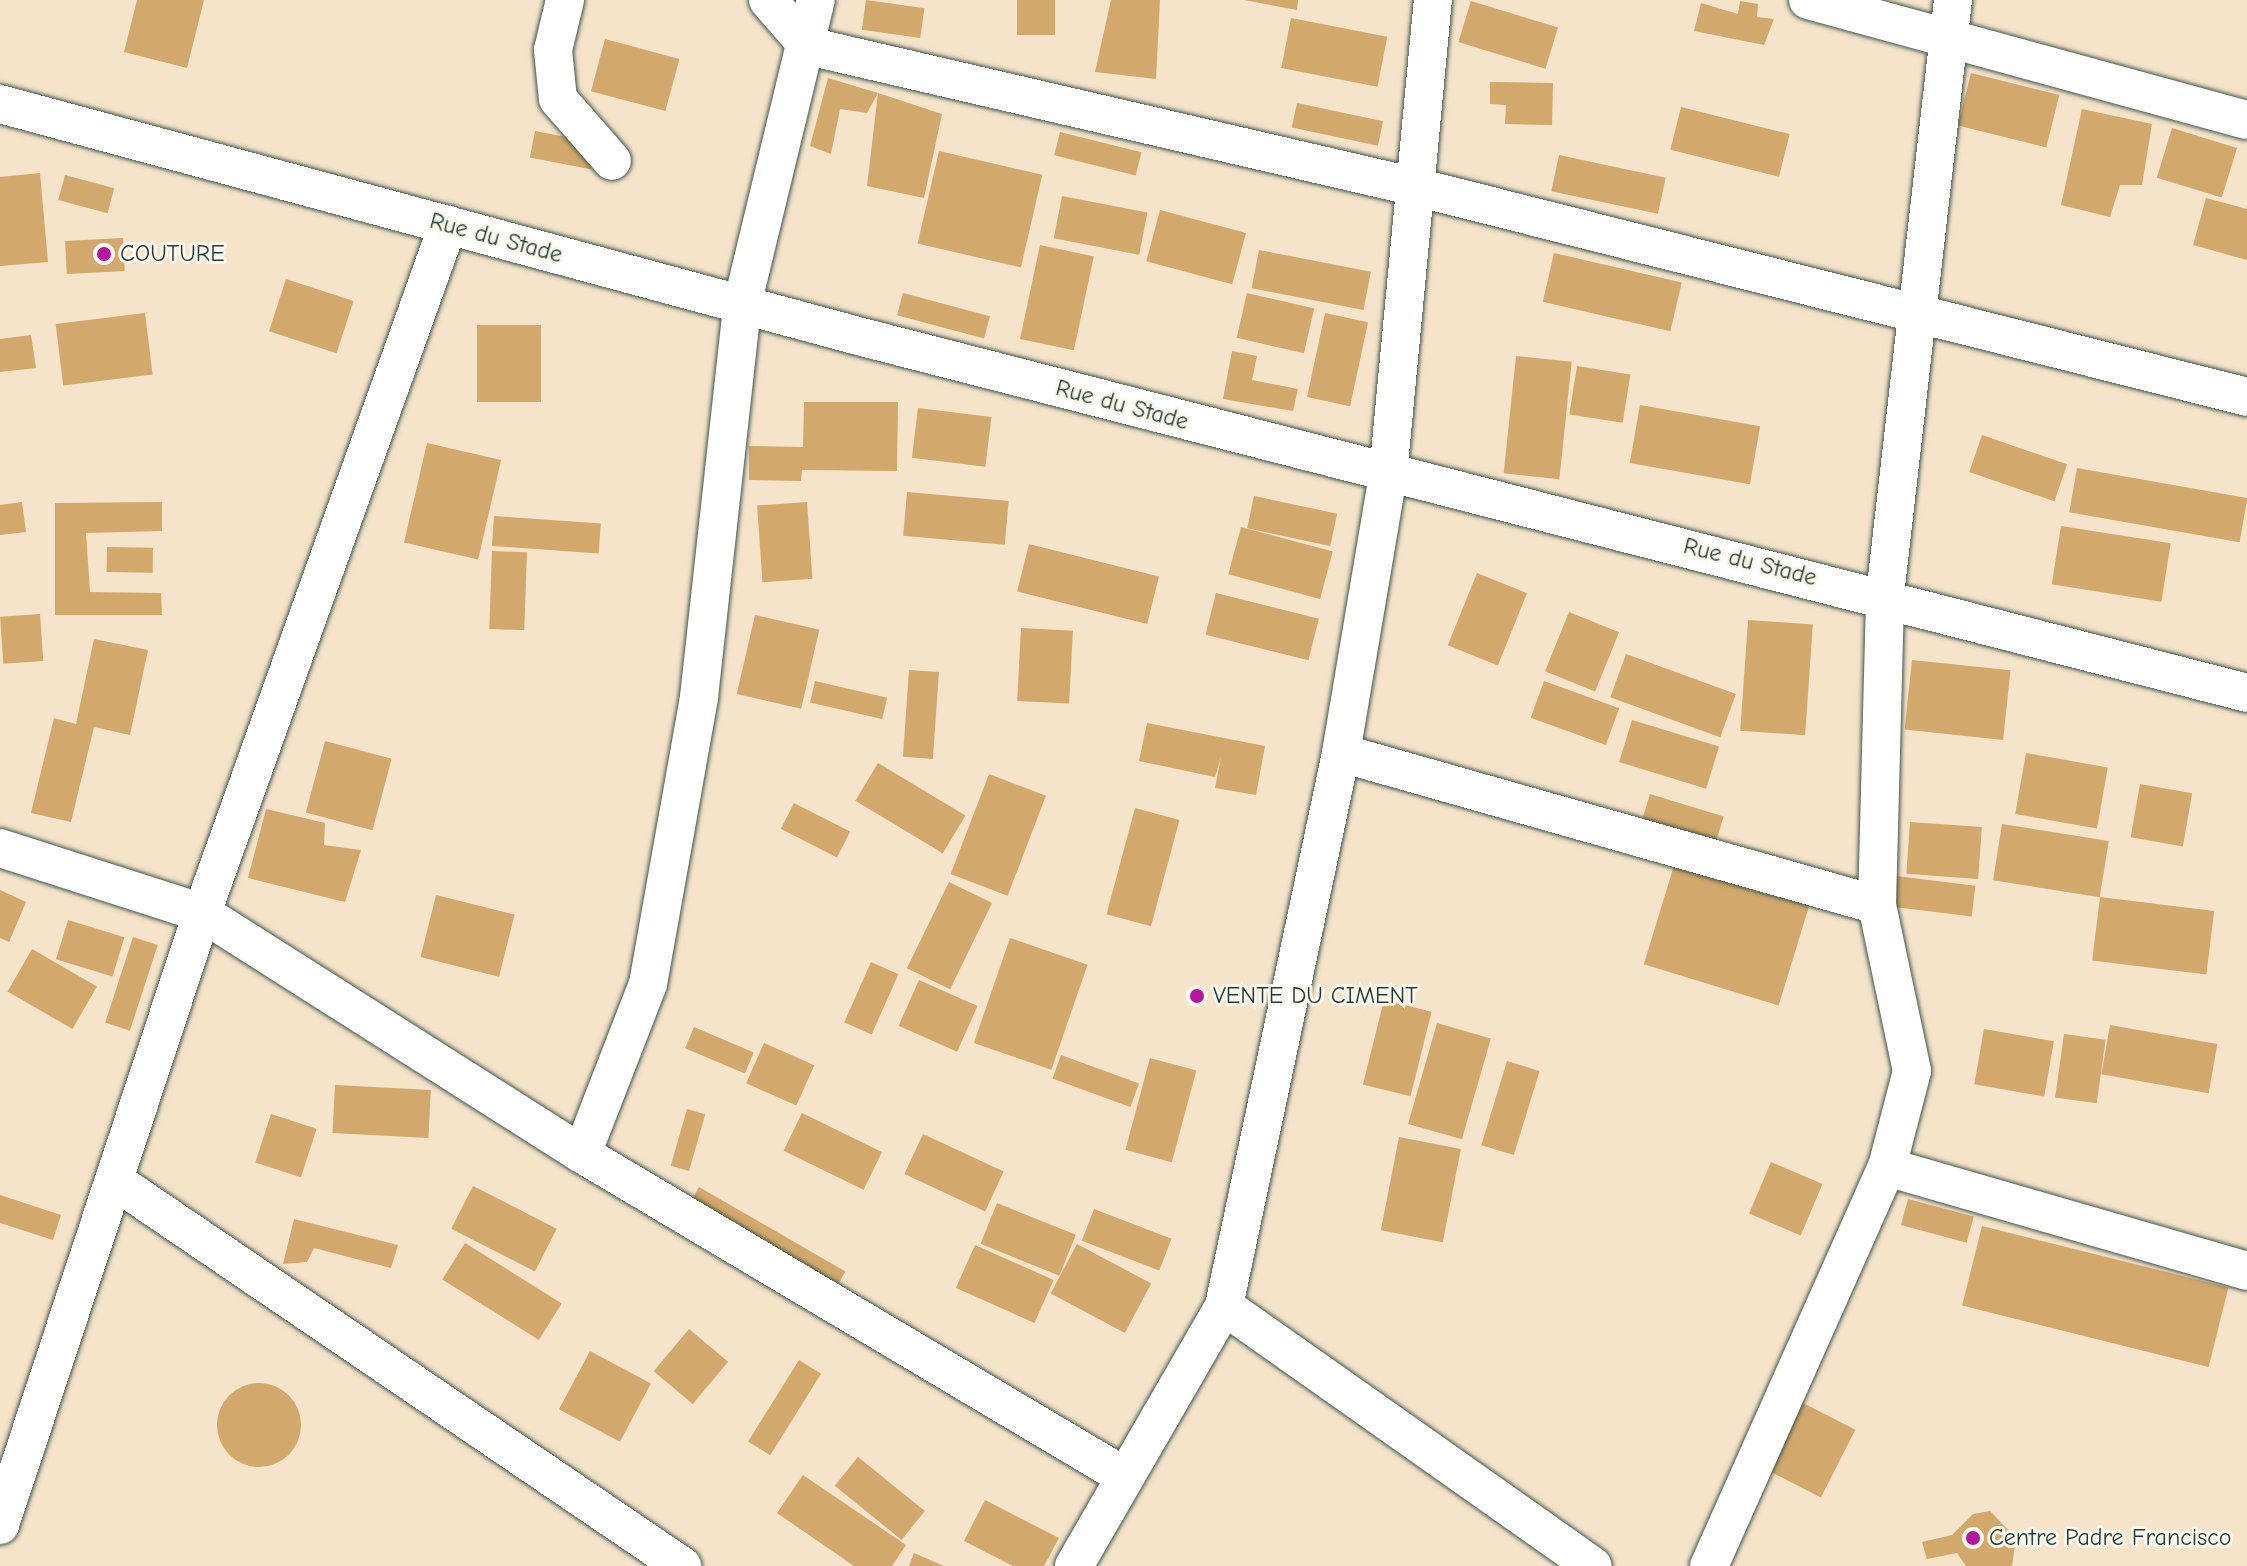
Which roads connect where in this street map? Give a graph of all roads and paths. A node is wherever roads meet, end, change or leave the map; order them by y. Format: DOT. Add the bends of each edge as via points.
graph roads {
  1 [pos="565,0"];
  2 [pos="768,0"];
  3 [pos="816,0"];
  4 [pos="1433,0"];
  5 [pos="1808,0"];
  6 [pos="1953,0"];
  7 [pos="1947,39"];
  8 [pos="808,46"];
  9 [pos="0,104"];
  10 [pos="2247,120"];
  11 [pos="612,161"];
  12 [pos="1420,188"];
  13 [pos="448,225"];
  14 [pos="742,305"];
  15 [pos="1913,311"];
  16 [pos="2247,397"];
  17 [pos="1388,475"];
  18 [pos="1885,595"];
  19 [pos="2247,693"];
  20 [pos="1341,753"];
  21 [pos="0,848"];
  22 [pos="1877,905"];
  23 [pos="202,913"];
  24 [pos="582,1154"];
  25 [pos="1887,1167"];
  26 [pos="118,1183"];
  27 [pos="2247,1271"];
  28 [pos="1224,1306"];
  29 [pos="1124,1476"];
  30 [pos="0,1525"];
  31 [pos="682,1566"];
  32 [pos="1074,1566"];
  33 [pos="1593,1566"];
  34 [pos="1709,1566"];
  1 -- 11 [label="street" via="553,50 558,99"];
  2 -- 8 [label="street"];
  3 -- 8 [label="street"];
  4 -- 12 [label="street"];
  5 -- 7 [label="street"];
  6 -- 7 [label="street"];
  7 -- 10 [label="street"];
  7 -- 15 [label="street"];
  8 -- 12 [label="street"];
  8 -- 14 [label="street"];
  9 -- 13 [label="street, Rue du Stade"];
  12 -- 15 [label="street"];
  12 -- 17 [label="street"];
  13 -- 14 [label="street, Rue du Stade"];
  13 -- 23 [label="street"];
  14 -- 17 [label="street, Rue du Stade"];
  14 -- 24 [label="street" via="699,697 648,984"];
  15 -- 16 [label="street"];
  15 -- 18 [label="street"];
  17 -- 18 [label="street, Rue du Stade"];
  17 -- 20 [label="street"];
  18 -- 19 [label="street, Rue du Stade"];
  18 -- 22 [label="street"];
  20 -- 22 [label="street"];
  20 -- 28 [label="street"];
  21 -- 23 [label="street"];
  22 -- 25 [label="street" via="1912,1071"];
  23 -- 24 [label="street"];
  23 -- 26 [label="street"];
  24 -- 29 [label="street"];
  25 -- 27 [label="street"];
  25 -- 34 [label="street"];
  26 -- 30 [label="street"];
  26 -- 31 [label="street"];
  28 -- 29 [label="street"];
  28 -- 33 [label="street"];
  29 -- 32 [label="street"];
}
